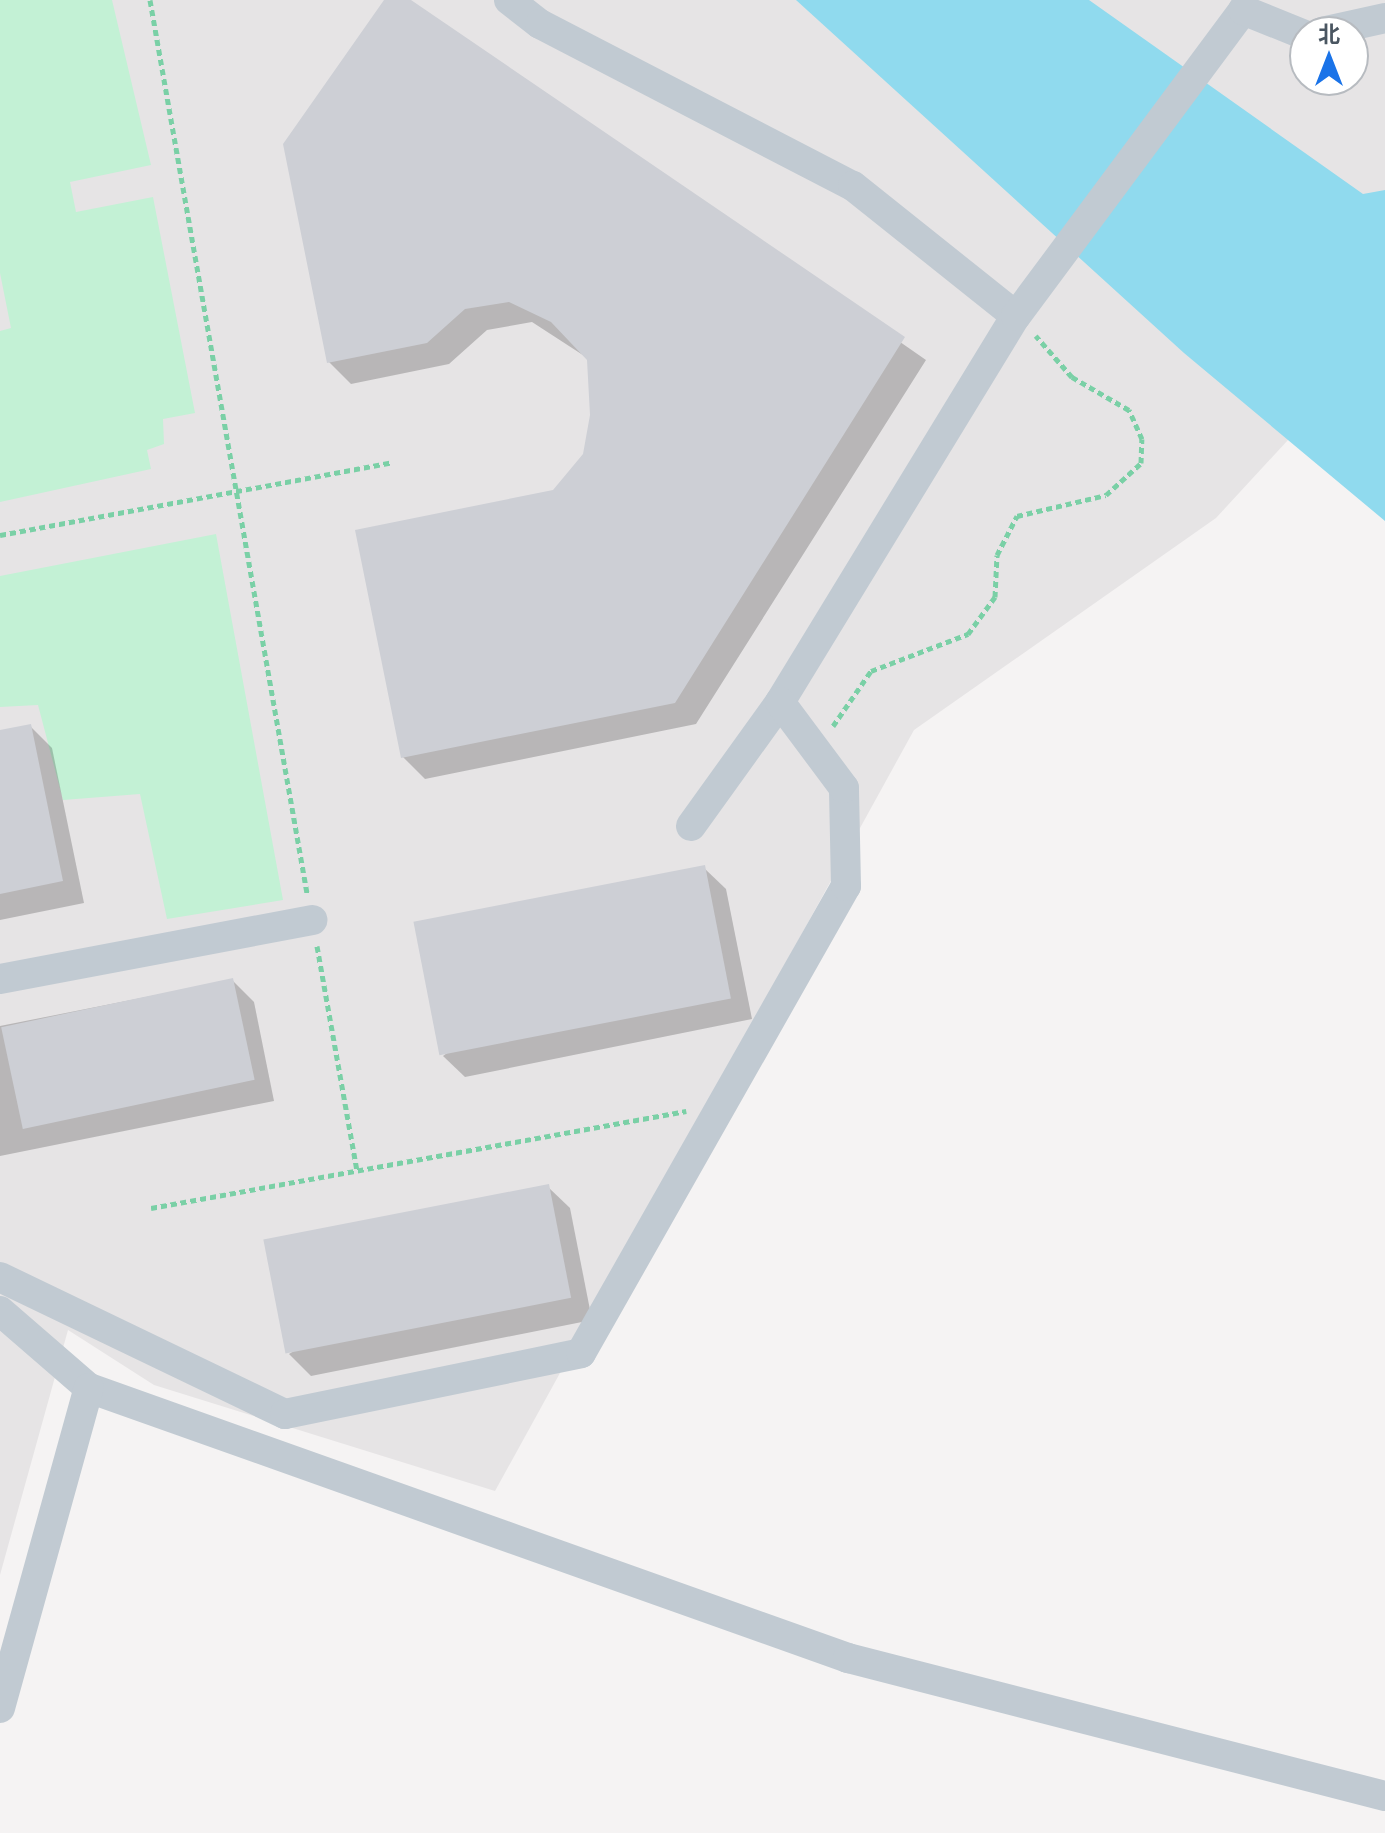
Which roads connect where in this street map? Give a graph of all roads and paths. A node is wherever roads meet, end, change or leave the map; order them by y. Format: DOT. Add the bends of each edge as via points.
graph roads {
  1 [pos="150,0"];
  2 [pos="509,0"];
  3 [pos="1236,5"];
  4 [pos="1289,28"];
  5 [pos="1016,316"];
  6 [pos="392,462"];
  7 [pos="236,491"];
  8 [pos="0,535"];
  9 [pos="780,702"];
  10 [pos="816,751"];
  11 [pos="691,826"];
  12 [pos="312,920"];
  13 [pos="0,979"];
  14 [pos="722,1104"];
  15 [pos="357,1170"];
  16 [pos="151,1208"];
  17 [pos="0,1277"];
  18 [pos="0,1311"];
  19 [pos="89,1388"];
  20 [pos="0,1708"];
  21 [pos="1385,1796"];
  1 -- 7 [label="path"];
  2 -- 5 [label="street" via="540,24 853,186"];
  3 -- 4 [label="street"];
  3 -- 5 [label="street" via="1202,65"];
  5 -- 9 [label="street"];
  5 -- 10 [label="path" via="1072,377 1129,410 1142,439 1141,463 1106,495 1017,516 997,555 995,597 968,634 871,671"];
  6 -- 7 [label="path"];
  7 -- 8 [label="path"];
  7 -- 12 [label="path"];
  9 -- 10 [label="street"];
  9 -- 11 [label="street"];
  10 -- 14 [label="street" via="844,788 846,886"];
  12 -- 13 [label="street"];
  12 -- 15 [label="path"];
  14 -- 15 [label="path"];
  14 -- 17 [label="street" via="581,1353 285,1414"];
  15 -- 16 [label="path"];
  18 -- 19 [label="street"];
  19 -- 20 [label="street"];
  19 -- 21 [label="street" via="848,1658"];
}
